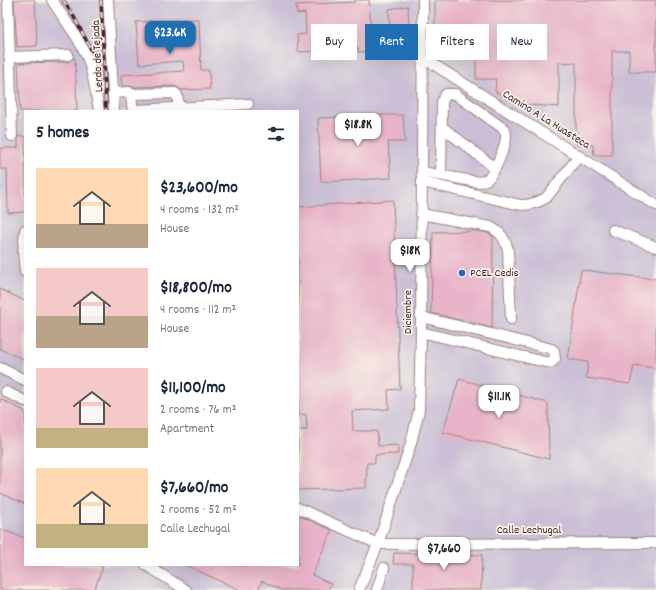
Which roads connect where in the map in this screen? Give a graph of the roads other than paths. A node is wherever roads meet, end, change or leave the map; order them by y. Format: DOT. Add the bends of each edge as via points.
graph roads {
  1 [pos="8,0"];
  2 [pos="52,0"];
  3 [pos="108,0"];
  4 [pos="423,0"];
  5 [pos="68,55"];
  6 [pos="422,56"];
  7 [pos="10,57"];
  8 [pos="113,93"];
  9 [pos="131,94"];
  10 [pos="248,104"];
  11 [pos="179,108"];
  12 [pos="99,110"];
  13 [pos="114,110"];
  14 [pos="442,127"];
  15 [pos="12,136"];
  16 [pos="579,156"];
  17 [pos="495,168"];
  18 [pos="441,175"];
  19 [pos="422,177"];
  20 [pos="656,205"];
  21 [pos="422,214"];
  22 [pos="613,230"];
  23 [pos="24,241"];
  24 [pos="655,244"];
  25 [pos="24,262"];
  26 [pos="421,317"];
  27 [pos="511,319"];
  28 [pos="421,332"];
  29 [pos="0,368"];
  30 [pos="24,380"];
  31 [pos="6,392"];
  32 [pos="24,401"];
  33 [pos="299,508"];
  34 [pos="656,543"];
  35 [pos="378,544"];
  36 [pos="148,566"];
  37 [pos="384,568"];
  38 [pos="186,590"];
  39 [pos="359,590"];
  40 [pos="377,590"];
  1 -- 7 [label="street"];
  2 -- 12 [label="street, Lerdo de Tejada" via="89,61"];
  3 -- 8 [label="street, Lerdo de Tejada"];
  4 -- 6 [label="street, Diciembre"];
  5 -- 7 [label="street"];
  6 -- 16 [label="street, Camino A La Huasteca"];
  6 -- 19 [label="street, Diciembre"];
  7 -- 15 [label="street"];
  8 -- 9 [label="street"];
  8 -- 13 [label="street, Lerdo de Tejada"];
  9 -- 11 [label="street" via="175,93"];
  9 -- 11 [label="street" via="133,110"];
  10 -- 11 [label="street"];
  14 -- 17 [label="street"];
  14 -- 17 [label="street" via="442,102 446,94 451,93 504,129 506,140"];
  14 -- 18 [label="street"];
  16 -- 19 [label="street" via="546,198 531,205 513,204"];
  16 -- 20 [label="street, Camino A La Huasteca"];
  17 -- 18 [label="street" via="483,182"];
  18 -- 19 [label="street"];
  19 -- 21 [label="street, Diciembre"];
  21 -- 26 [label="street, Diciembre"];
  21 -- 27 [label="street" via="490,227 498,231 505,240 508,250"];
  22 -- 24 [label="street"];
  23 -- 25 [label="street"];
  26 -- 28 [label="street, Diciembre"];
  26 -- 28 [label="street" via="552,349 555,358 548,363"];
  28 -- 35 [label="street, Diciembre" via="419,410 411,443"];
  29 -- 30 [label="street"];
  31 -- 32 [label="street"];
  33 -- 35 [label="street"];
  34 -- 35 [label="street, Calle Lechugal"];
  35 -- 39 [label="street, Diciembre"];
  36 -- 38 [label="street"];
  37 -- 40 [label="street"];
}
